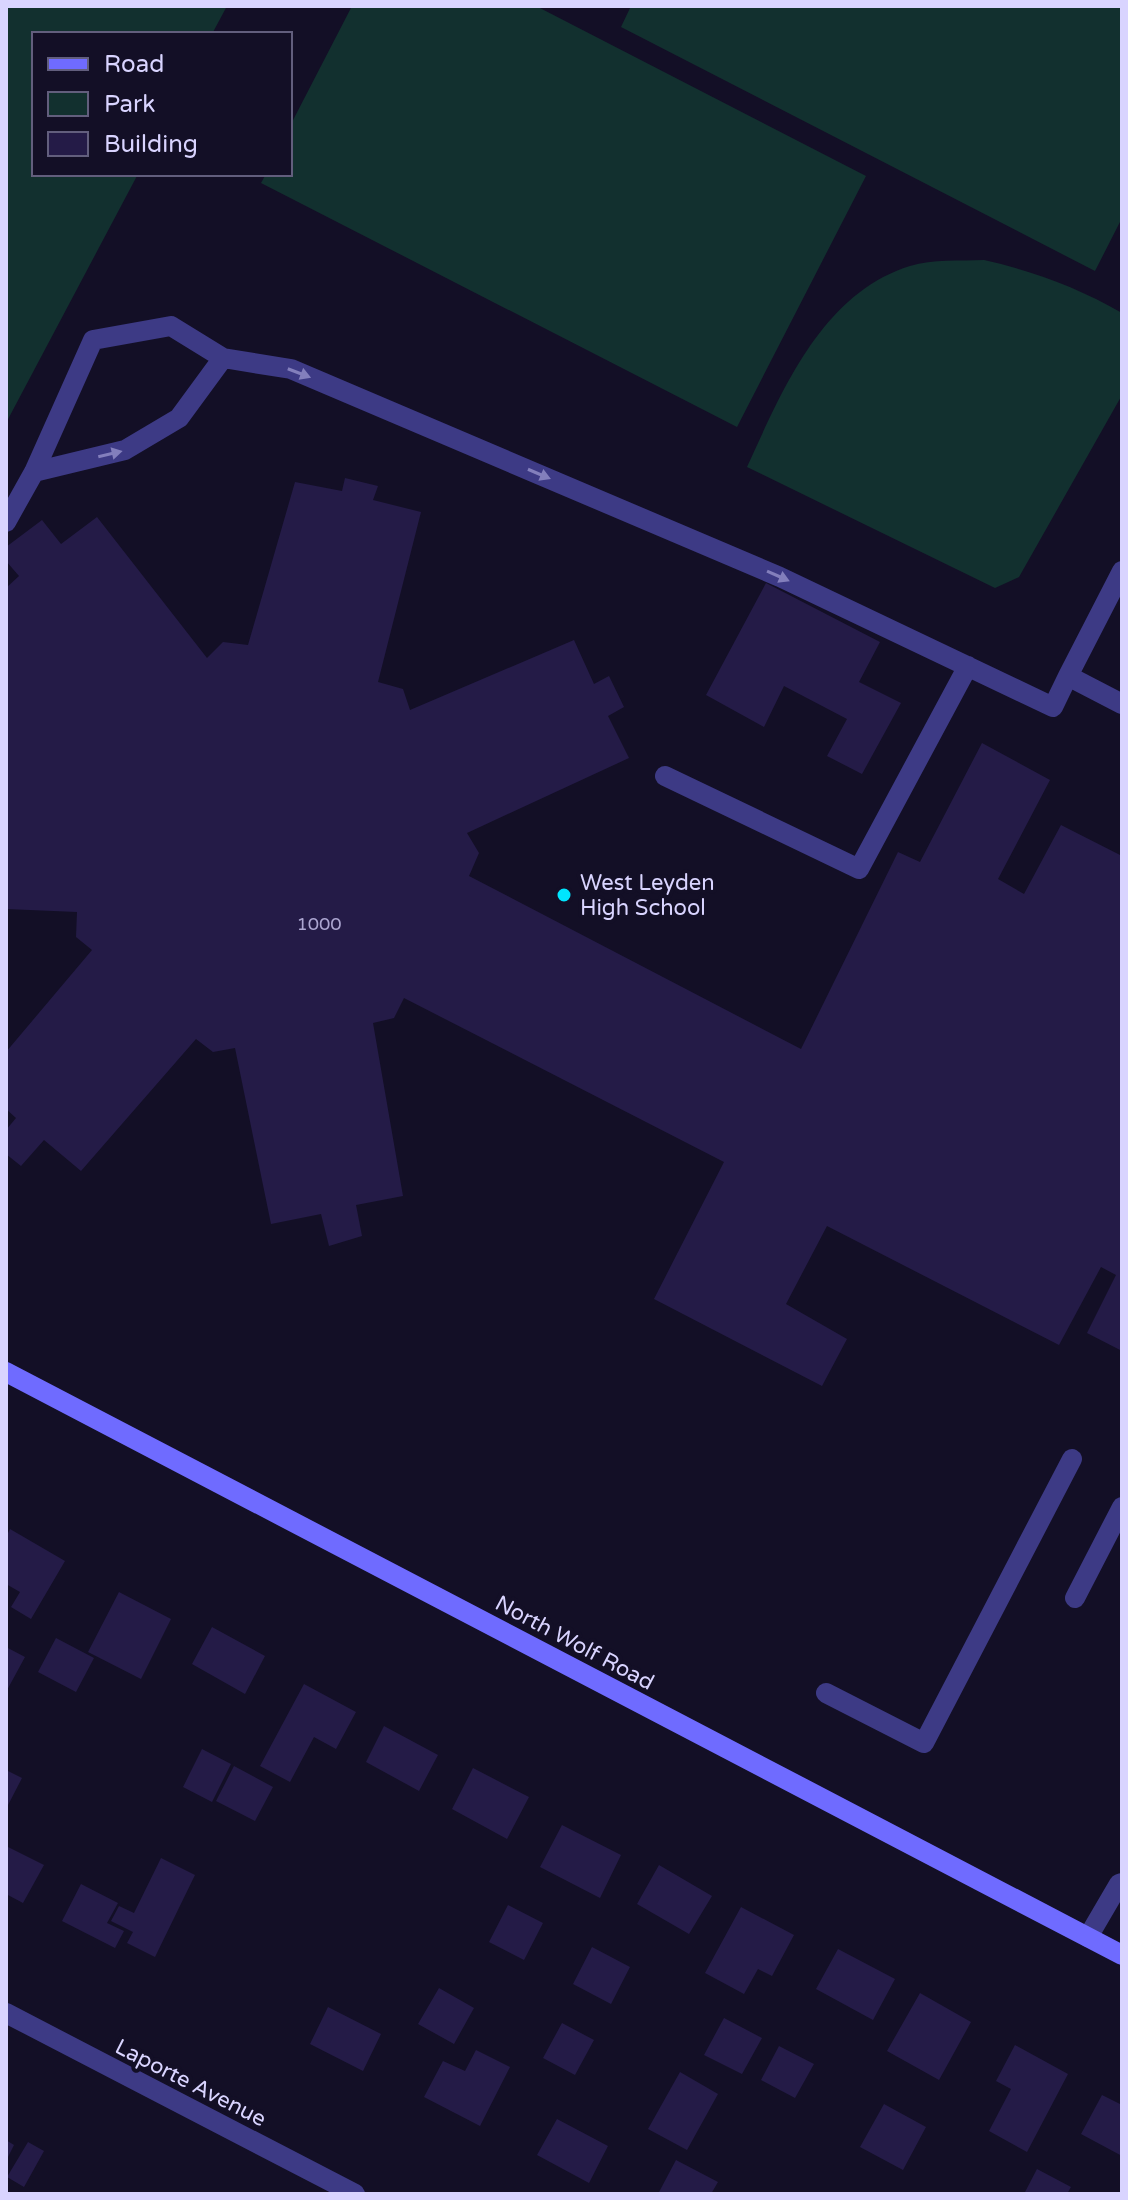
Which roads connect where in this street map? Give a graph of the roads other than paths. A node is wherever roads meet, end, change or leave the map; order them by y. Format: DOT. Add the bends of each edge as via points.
graph roads {
  1 [pos="223,358"];
  2 [pos="34,472"];
  3 [pos="6,522"];
  4 [pos="1122,571"];
  5 [pos="1115,602"];
  6 [pos="968,666"];
  7 [pos="1068,676"];
  8 [pos="1122,704"];
  9 [pos="665,776"];
  10 [pos="6,1372"];
  11 [pos="1072,1459"];
  12 [pos="1122,1507"];
  13 [pos="1075,1598"];
  14 [pos="826,1693"];
  15 [pos="1122,1883"];
  16 [pos="1088,1937"];
  17 [pos="1122,1955"];
  18 [pos="6,2013"];
  19 [pos="355,2194"];
  2 -- 1 [label="street, one-way" via="125,450 166,426 179,418"];
  1 -- 2 [label="street" via="171,326 93,340"];
  1 -- 6 [label="street, one-way" via="291,369 780,577"];
  2 -- 3 [label="street"];
  4 -- 5 [label="street"];
  5 -- 7 [label="street"];
  6 -- 7 [label="street" via="1053,707"];
  6 -- 9 [label="street" via="859,869"];
  7 -- 8 [label="street"];
  10 -- 16 [label="main road, North Wolf Road"];
  11 -- 14 [label="street" via="924,1743"];
  12 -- 13 [label="street"];
  15 -- 16 [label="street"];
  16 -- 17 [label="main road, North Wolf Road"];
  18 -- 19 [label="street, Laporte Avenue"];
}
